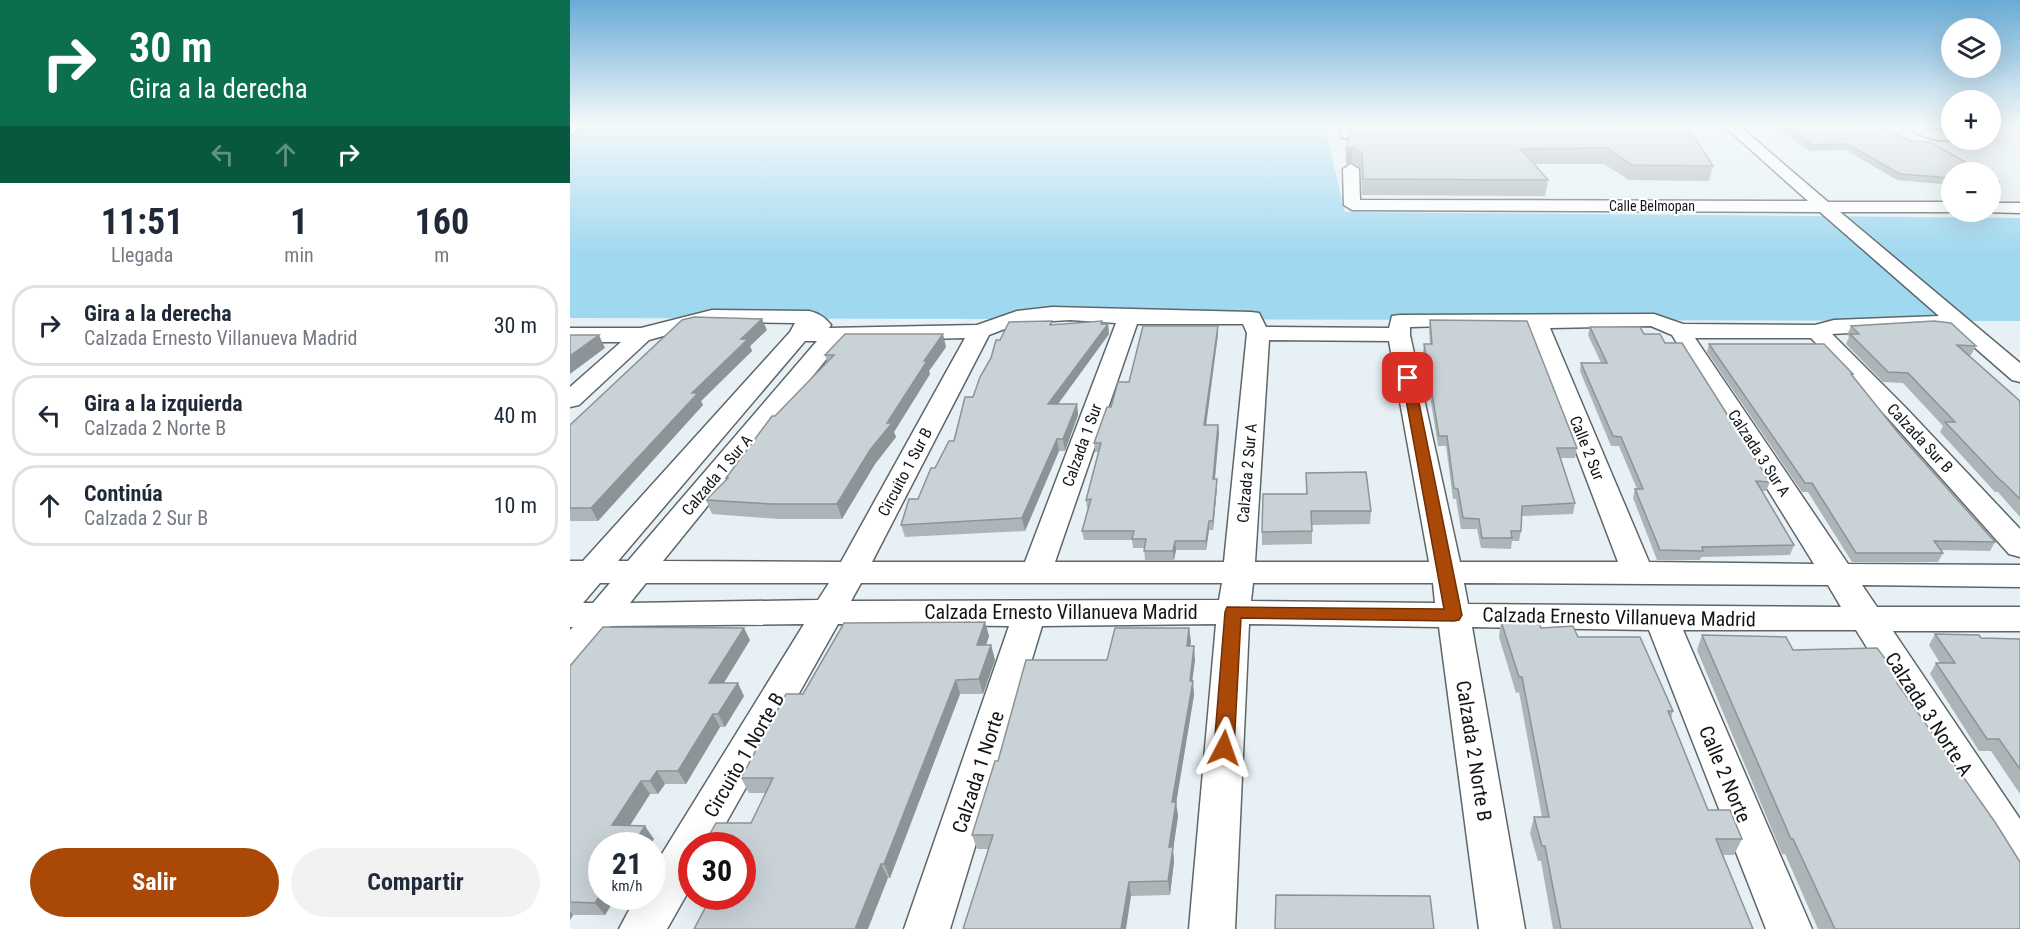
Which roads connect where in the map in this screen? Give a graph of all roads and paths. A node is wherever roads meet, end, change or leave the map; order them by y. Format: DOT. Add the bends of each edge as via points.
graph roads {
  1 [pos="1779,167"];
  2 [pos="1351,169"];
  3 [pos="1826,207"];
  4 [pos="1941,207"];
  5 [pos="2001,208"];
  6 [pos="2020,208"];
  7 [pos="1128,317"];
  8 [pos="1537,322"];
  9 [pos="804,326"];
  10 [pos="1965,328"];
  11 [pos="980,331"];
  12 [pos="1680,331"];
  13 [pos="1817,332"];
  14 [pos="1258,333"];
  15 [pos="570,335"];
  16 [pos="641,335"];
  17 [pos="834,335"];
  18 [pos="1399,335"];
  19 [pos="2020,375"];
  20 [pos="570,400"];
  21 [pos="2020,547"];
  22 [pos="581,573"];
  23 [pos="636,573"];
  24 [pos="1036,573"];
  25 [pos="1239,573"];
  26 [pos="1447,573"];
  27 [pos="1638,573"];
  28 [pos="850,574"];
  29 [pos="1837,574"];
  30 [pos="2020,576"];
  31 [pos="570,597"];
  32 [pos="828,612"];
  33 [pos="1233,612"];
  34 [pos="1029,614"];
  35 [pos="586,615"];
  36 [pos="1454,615"];
  37 [pos="1660,618"];
  38 [pos="1866,619"];
  39 [pos="2020,619"];
  40 [pos="570,653"];
  41 [pos="2020,855"];
  42 [pos="642,929"];
  43 [pos="927,929"];
  44 [pos="1212,929"];
  45 [pos="1502,929"];
  46 [pos="1789,929"];
  1 -- 3 [label="street"];
  2 -- 3 [label="street, Calle Belmopan" via="1352,205"];
  3 -- 4 [label="street, Calle Belmopan"];
  3 -- 10 [label="street"];
  5 -- 6 [label="street"];
  7 -- 11 [label="street" via="1049,312 1004,319"];
  7 -- 14 [label="street" via="1251,318"];
  7 -- 24 [label="street, Calzada 1 Sur"];
  8 -- 12 [label="street" via="1654,320"];
  8 -- 18 [label="street" via="1400,321"];
  8 -- 27 [label="street, Calle 2 Sur"];
  9 -- 16 [label="street" via="712,316"];
  9 -- 17 [label="street"];
  9 -- 22 [label="street, Calzada 1 Sur A"];
  10 -- 13 [label="street" via="1936,322 1834,326"];
  10 -- 19 [label="street"];
  11 -- 17 [label="street"];
  11 -- 28 [label="street, Circuito 1 Sur B"];
  12 -- 13 [label="street"];
  12 -- 29 [label="street, Calzada 3 Sur A"];
  13 -- 21 [label="street, Calzada Sur B"];
  14 -- 18 [label="street"];
  14 -- 25 [label="street, Calzada 2 Sur A"];
  15 -- 16 [label="street"];
  16 -- 20 [label="street"];
  17 -- 23 [label="street, Calzada 1 Sur A"];
  18 -- 26 [label="street, Calzada 2 Norte B"];
  22 -- 23 [label="street"];
  22 -- 31 [label="street, Calzada 1 Sur A"];
  23 -- 28 [label="street"];
  23 -- 35 [label="street, Calzada 1 Sur A"];
  24 -- 25 [label="street"];
  24 -- 28 [label="street"];
  25 -- 26 [label="street"];
  25 -- 33 [label="street, Calzada 2 Sur A"];
  26 -- 27 [label="street"];
  26 -- 36 [label="street, Calzada 2 Norte B"];
  27 -- 29 [label="street"];
  28 -- 32 [label="street, Circuito 1 Sur B"];
  29 -- 30 [label="street"];
  29 -- 38 [label="street, Calzada 3 Norte A"];
  32 -- 34 [label="street, Calzada Ernesto Villanueva Madrid"];
  32 -- 35 [label="street, Calzada Ernesto Villanueva Madrid"];
  32 -- 42 [label="street, Circuito 1 Norte B"];
  33 -- 34 [label="street, Calzada Ernesto Villanueva Madrid"];
  33 -- 36 [label="street, Calzada Ernesto Villanueva Madrid"];
  33 -- 44 [label="street, Calzada 2 Sur A"];
  34 -- 43 [label="street, Calzada 1 Norte"];
  35 -- 40 [label="street, Calzada 1 Sur A"];
  36 -- 37 [label="street, Calzada Ernesto Villanueva Madrid"];
  36 -- 45 [label="street, Calzada 2 Norte B"];
  37 -- 38 [label="street, Calzada Ernesto Villanueva Madrid"];
  37 -- 46 [label="street, Calle 2 Norte"];
  38 -- 39 [label="street, Calzada Ernesto Villanueva Madrid"];
  38 -- 41 [label="street, Calzada 3 Norte A"];
}
